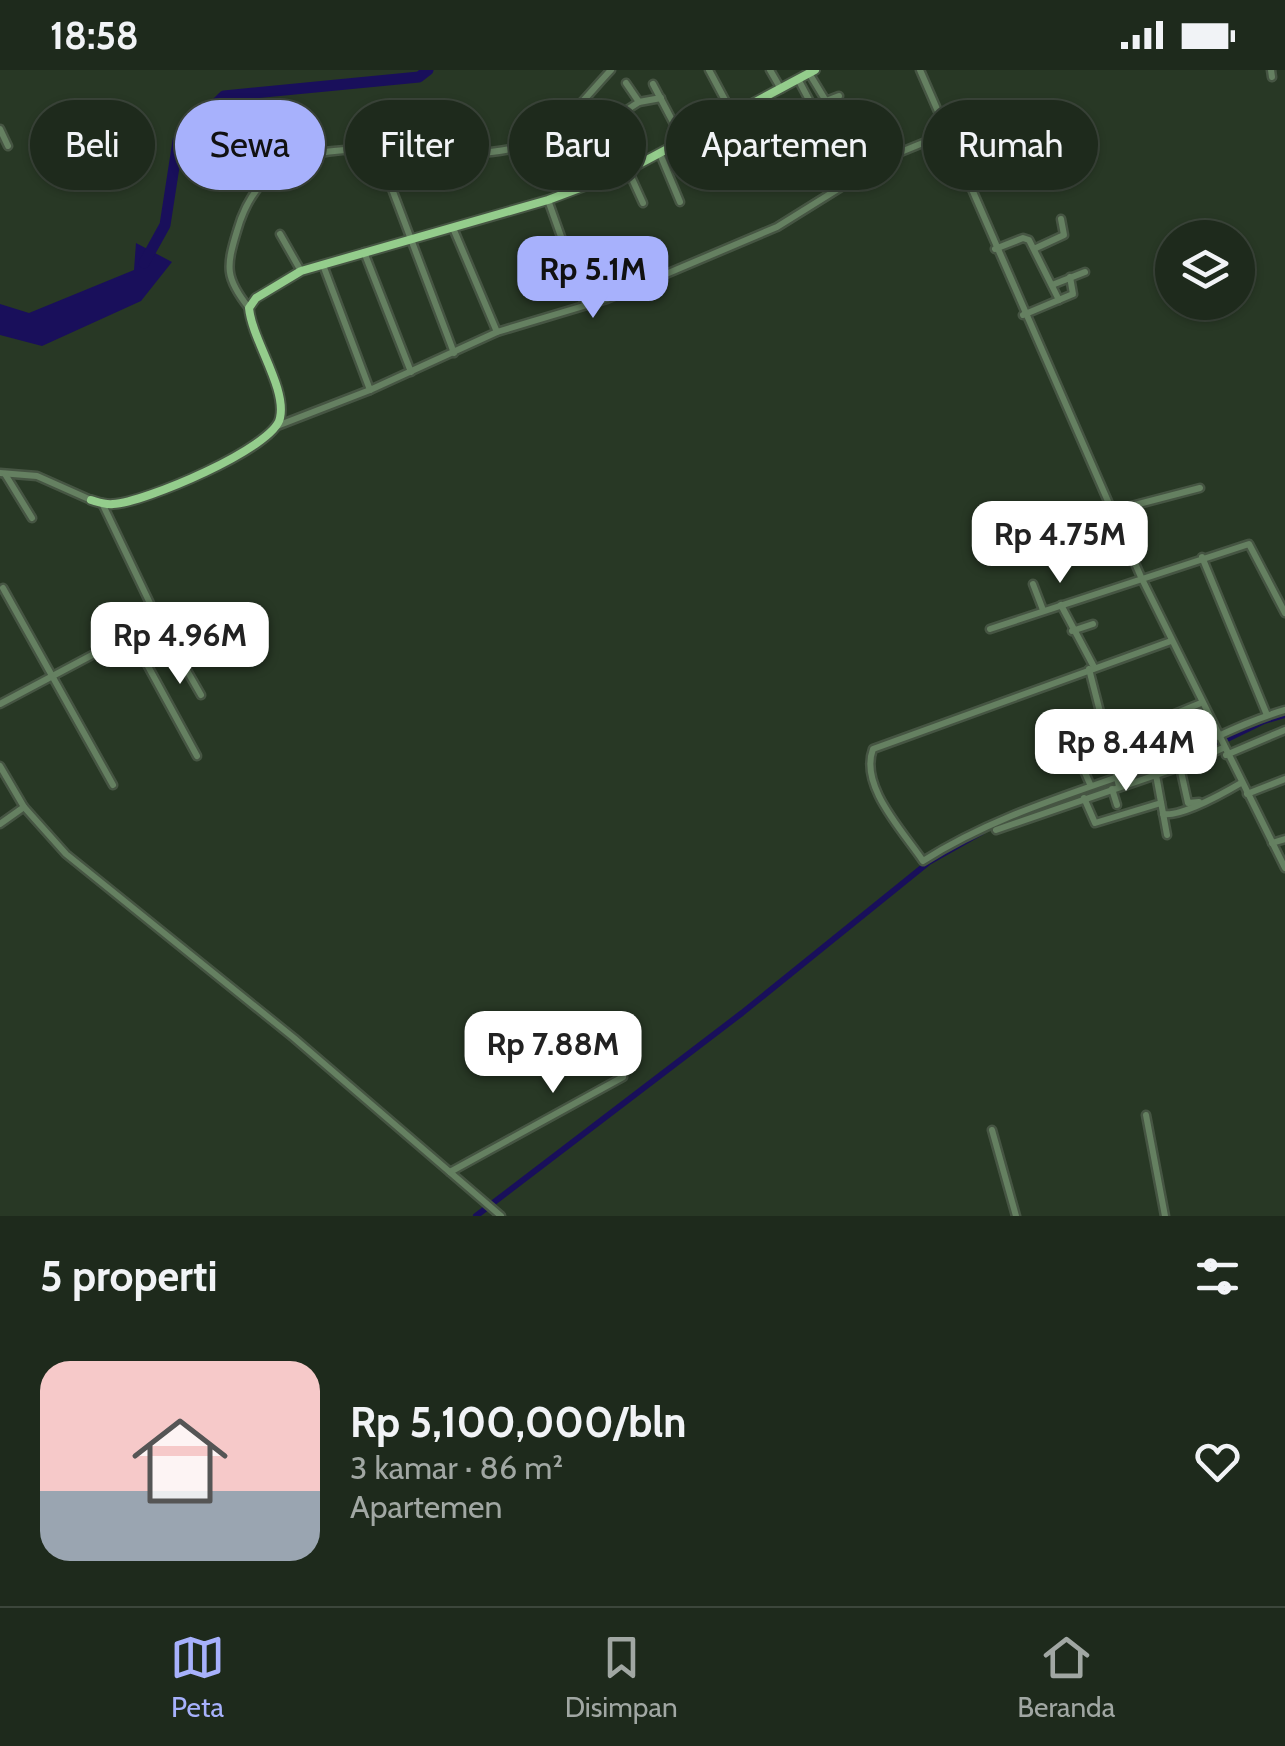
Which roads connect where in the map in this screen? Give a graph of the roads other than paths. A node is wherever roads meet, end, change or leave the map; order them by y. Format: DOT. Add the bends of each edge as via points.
graph roads {
  1 [pos="612,70"];
  2 [pos="709,70"];
  3 [pos="770,70"];
  4 [pos="920,70"];
  5 [pos="812,71"];
  6 [pos="798,79"];
  7 [pos="626,82"];
  8 [pos="654,84"];
  9 [pos="781,88"];
  10 [pos="838,96"];
  11 [pos="661,98"];
  12 [pos="638,100"];
  13 [pos="725,100"];
  14 [pos="760,100"];
  15 [pos="809,100"];
  16 [pos="932,100"];
  17 [pos="646,101"];
  18 [pos="666,108"];
  19 [pos="0,129"];
  20 [pos="923,143"];
  21 [pos="8,146"];
  22 [pos="345,150"];
  23 [pos="489,150"];
  24 [pos="666,151"];
  25 [pos="660,154"];
  26 [pos="646,161"];
  27 [pos="392,190"];
  28 [pos="575,190"];
  29 [pos="638,190"];
  30 [pos="969,190"];
  31 [pos="548,200"];
  32 [pos="680,202"];
  33 [pos="643,204"];
  34 [pos="1060,219"];
  35 [pos="453,228"];
  36 [pos="280,234"];
  37 [pos="409,239"];
  38 [pos="1036,248"];
  39 [pos="995,249"];
  40 [pos="364,252"];
  41 [pos="323,264"];
  42 [pos="301,271"];
  43 [pos="1085,272"];
  44 [pos="1070,277"];
  45 [pos="1052,285"];
  46 [pos="1059,300"];
  47 [pos="585,304"];
  48 [pos="249,308"];
  49 [pos="1023,314"];
  50 [pos="497,332"];
  51 [pos="454,353"];
  52 [pos="410,372"];
  53 [pos="370,390"];
  54 [pos="277,426"];
  55 [pos="2,473"];
  56 [pos="1200,488"];
  57 [pos="91,500"];
  58 [pos="102,503"];
  59 [pos="1112,510"];
  60 [pos="32,518"];
  61 [pos="1202,558"];
  62 [pos="1141,577"];
  63 [pos="1033,584"];
  64 [pos="3,588"];
  65 [pos="1061,605"];
  66 [pos="1043,610"];
  67 [pos="1285,613"];
  68 [pos="158,620"];
  69 [pos="1093,624"];
  70 [pos="990,629"];
  71 [pos="1072,631"];
  72 [pos="131,635"];
  73 [pos="1172,642"];
  74 [pos="1092,668"];
  75 [pos="52,679"];
  76 [pos="201,695"];
  77 [pos="1201,703"];
  78 [pos="0,704"];
  79 [pos="1285,710"];
  80 [pos="1267,715"];
  81 [pos="1144,726"];
  82 [pos="1285,730"];
  83 [pos="1217,736"];
  84 [pos="1224,750"];
  85 [pos="196,756"];
  86 [pos="1078,756"];
  87 [pos="0,766"];
  88 [pos="1180,767"];
  89 [pos="1156,774"];
  90 [pos="1116,775"];
  91 [pos="1285,779"];
  92 [pos="1241,783"];
  93 [pos="1090,784"];
  94 [pos="113,785"];
  95 [pos="1115,788"];
  96 [pos="1247,794"];
  97 [pos="1084,798"];
  98 [pos="1201,801"];
  99 [pos="1162,803"];
  100 [pos="1117,804"];
  101 [pos="24,807"];
  102 [pos="1190,810"];
  103 [pos="1164,814"];
  104 [pos="1194,820"];
  105 [pos="0,824"];
  106 [pos="996,830"];
  107 [pos="1167,835"];
  108 [pos="1285,838"];
  109 [pos="1272,843"];
  110 [pos="1285,868"];
  111 [pos="623,1077"];
  112 [pos="1146,1115"];
  113 [pos="992,1130"];
  114 [pos="450,1172"];
  115 [pos="494,1212"];
  116 [pos="1016,1216"];
  117 [pos="1164,1216"];
  1 -- 23 [label="street" via="529,144"];
  2 -- 13 [label="street"];
  3 -- 9 [label="street"];
  4 -- 16 [label="street"];
  5 -- 6 [label="main road"];
  5 -- 10 [label="street" via="826,101"];
  6 -- 9 [label="main road"];
  6 -- 15 [label="street"];
  7 -- 12 [label="street"];
  8 -- 11 [label="street"];
  9 -- 14 [label="main road"];
  11 -- 17 [label="street"];
  11 -- 18 [label="street"];
  19 -- 21 [label="street"];
  20 -- 47 [label="street" via="777,227"];
  22 -- 48 [label="street" via="306,155 260,181 241,215 230,262 231,284"];
  24 -- 25 [label="main road"];
  25 -- 26 [label="main road"];
  25 -- 32 [label="street"];
  27 -- 37 [label="street"];
  28 -- 31 [label="main road"];
  29 -- 33 [label="street"];
  30 -- 39 [label="street"];
  31 -- 35 [label="main road"];
  31 -- 47 [label="street"];
  34 -- 38 [label="street" via="1064,235"];
  35 -- 37 [label="main road"];
  35 -- 50 [label="street"];
  36 -- 42 [label="street"];
  37 -- 40 [label="main road"];
  37 -- 51 [label="street"];
  38 -- 39 [label="street" via="1023,238"];
  38 -- 45 [label="street"];
  39 -- 49 [label="street"];
  40 -- 41 [label="main road"];
  40 -- 52 [label="street"];
  41 -- 42 [label="main road"];
  41 -- 53 [label="street"];
  42 -- 48 [label="main road"];
  43 -- 44 [label="street"];
  44 -- 45 [label="street"];
  44 -- 46 [label="street" via="1075,291"];
  45 -- 46 [label="street"];
  46 -- 49 [label="street"];
  47 -- 50 [label="street"];
  48 -- 54 [label="main road" via="280,400"];
  49 -- 59 [label="street"];
  50 -- 51 [label="street"];
  51 -- 52 [label="street"];
  52 -- 53 [label="street"];
  53 -- 54 [label="street"];
  54 -- 58 [label="main road" via="244,453 159,490"];
  55 -- 57 [label="street" via="37,476"];
  55 -- 60 [label="street"];
  56 -- 59 [label="street"];
  57 -- 58 [label="main road"];
  58 -- 68 [label="street"];
  59 -- 62 [label="street"];
  61 -- 62 [label="street"];
  61 -- 67 [label="street" via="1251,545"];
  61 -- 80 [label="street"];
  62 -- 65 [label="street"];
  62 -- 73 [label="street"];
  63 -- 66 [label="street"];
  64 -- 75 [label="street"];
  65 -- 66 [label="street"];
  65 -- 71 [label="street"];
  66 -- 70 [label="street"];
  68 -- 72 [label="street"];
  68 -- 76 [label="street"];
  69 -- 71 [label="street"];
  71 -- 74 [label="street"];
  72 -- 75 [label="street"];
  72 -- 85 [label="street"];
  73 -- 74 [label="street"];
  73 -- 77 [label="street"];
  74 -- 90 [label="street"];
  74 -- 93 [label="street" via="890,740 874,749 868,763 883,802 923,861 994,821"];
  75 -- 78 [label="street"];
  75 -- 94 [label="street"];
  77 -- 81 [label="street"];
  77 -- 83 [label="street"];
  79 -- 80 [label="street"];
  80 -- 83 [label="street"];
  82 -- 84 [label="street"];
  83 -- 84 [label="street"];
  83 -- 90 [label="street"];
  84 -- 88 [label="street"];
  84 -- 92 [label="street"];
  86 -- 93 [label="street"];
  87 -- 101 [label="street"];
  88 -- 89 [label="street"];
  88 -- 98 [label="street" via="1188,803"];
  89 -- 95 [label="street"];
  89 -- 99 [label="street"];
  90 -- 93 [label="street"];
  90 -- 95 [label="street"];
  91 -- 96 [label="street"];
  92 -- 96 [label="street"];
  92 -- 98 [label="street"];
  95 -- 97 [label="street"];
  95 -- 100 [label="street"];
  96 -- 109 [label="street"];
  97 -- 99 [label="street" via="1094,823"];
  97 -- 106 [label="street"];
  98 -- 102 [label="street"];
  99 -- 103 [label="street"];
  101 -- 105 [label="street"];
  101 -- 114 [label="street" via="66,854"];
  102 -- 103 [label="street"];
  102 -- 104 [label="street"];
  103 -- 107 [label="street"];
  108 -- 109 [label="street"];
  109 -- 110 [label="street"];
  111 -- 114 [label="street"];
  112 -- 117 [label="street"];
  113 -- 116 [label="street"];
  114 -- 115 [label="street"];
}
